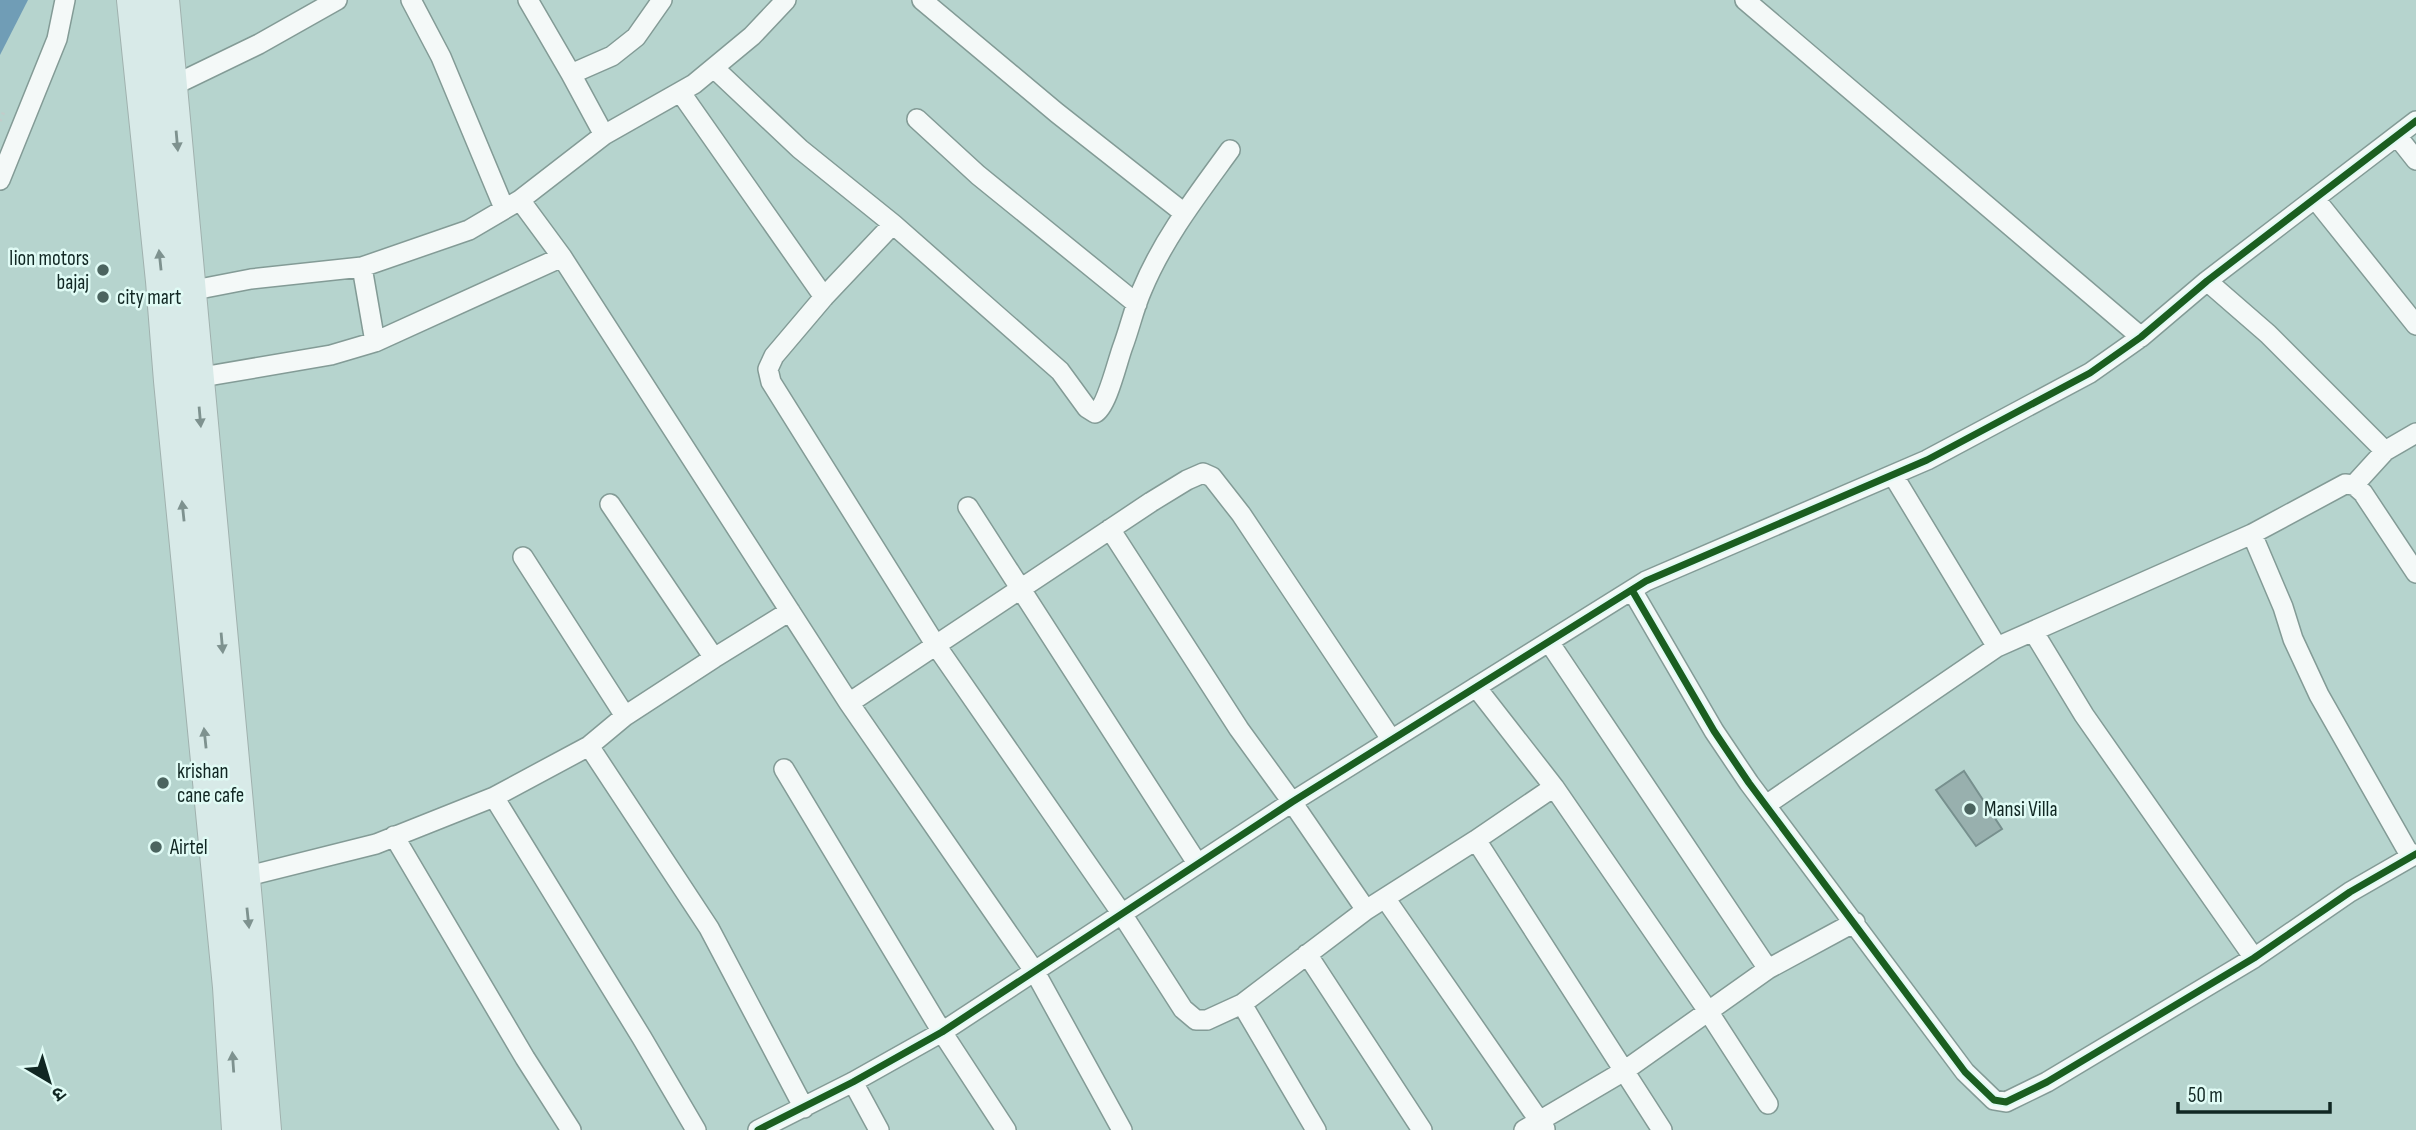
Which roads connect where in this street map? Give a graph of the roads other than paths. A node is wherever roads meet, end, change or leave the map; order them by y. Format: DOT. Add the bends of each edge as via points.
graph roads {
  1 [pos="65,0"];
  2 [pos="133,0"];
  3 [pos="163,0"];
  4 [pos="337,0"];
  5 [pos="411,0"];
  6 [pos="528,0"];
  7 [pos="662,0"];
  8 [pos="786,0"];
  9 [pos="922,0"];
  10 [pos="1745,0"];
  11 [pos="714,68"];
  12 [pos="572,74"];
  13 [pos="172,87"];
  14 [pos="681,93"];
  15 [pos="143,101"];
  16 [pos="917,119"];
  17 [pos="2416,121"];
  18 [pos="604,135"];
  19 [pos="2397,136"];
  20 [pos="1230,150"];
  21 [pos="2416,159"];
  22 [pos="0,180"];
  23 [pos="2316,200"];
  24 [pos="512,204"];
  25 [pos="1184,213"];
  26 [pos="893,224"];
  27 [pos="562,257"];
  28 [pos="362,267"];
  29 [pos="2207,281"];
  30 [pos="189,290"];
  31 [pos="824,297"];
  32 [pos="1137,304"];
  33 [pos="2416,325"];
  34 [pos="2141,337"];
  35 [pos="374,342"];
  36 [pos="196,378"];
  37 [pos="2416,433"];
  38 [pos="2385,451"];
  39 [pos="1893,475"];
  40 [pos="2354,485"];
  41 [pos="610,505"];
  42 [pos="968,507"];
  43 [pos="1110,529"];
  44 [pos="2252,534"];
  45 [pos="523,557"];
  46 [pos="2416,573"];
  47 [pos="1021,586"];
  48 [pos="1632,590"];
  49 [pos="790,611"];
  50 [pos="2033,631"];
  51 [pos="1549,642"];
  52 [pos="935,644"];
  53 [pos="1997,647"];
  54 [pos="713,658"];
  55 [pos="1476,687"];
  56 [pos="849,703"];
  57 [pos="625,716"];
  58 [pos="1391,739"];
  59 [pos="589,746"];
  60 [pos="784,769"];
  61 [pos="1554,787"];
  62 [pos="494,797"];
  63 [pos="1292,802"];
  64 [pos="1766,805"];
  65 [pos="394,836"];
  66 [pos="1476,840"];
  67 [pos="2414,855"];
  68 [pos="1197,863"];
  69 [pos="244,877"];
  70 [pos="1385,898"];
  71 [pos="1366,910"];
  72 [pos="1122,914"];
  73 [pos="1855,922"];
  74 [pos="1307,954"];
  75 [pos="2255,958"];
  76 [pos="1768,970"];
  77 [pos="1035,972"];
  78 [pos="1242,1004"];
  79 [pos="1708,1011"];
  80 [pos="942,1031"];
  81 [pos="1624,1071"];
  82 [pos="853,1082"];
  83 [pos="1768,1104"];
  84 [pos="804,1108"];
  85 [pos="1536,1127"];
  86 [pos="238,1130"];
  87 [pos="265,1130"];
  88 [pos="571,1130"];
  89 [pos="696,1130"];
  90 [pos="759,1130"];
  91 [pos="879,1130"];
  92 [pos="1006,1130"];
  93 [pos="1122,1130"];
  94 [pos="1316,1130"];
  95 [pos="1422,1130"];
  96 [pos="1662,1130"];
  1 -- 22 [label="street" via="57,39"];
  2 -- 15 [label="main road"];
  3 -- 13 [label="main road"];
  4 -- 13 [label="street"];
  5 -- 24 [label="street"];
  6 -- 12 [label="street"];
  7 -- 12 [label="street" via="636,37 612,56"];
  8 -- 11 [label="street"];
  9 -- 25 [label="street"];
  10 -- 34 [label="street"];
  11 -- 14 [label="street"];
  11 -- 26 [label="street" via="800,149"];
  12 -- 18 [label="street"];
  13 -- 15 [label="street"];
  13 -- 30 [label="main road, one-way"];
  14 -- 18 [label="street"];
  14 -- 31 [label="street"];
  86 -- 15 [label="main road, one-way" via="229,987"];
  16 -- 32 [label="street" via="978,175"];
  17 -- 19 [label="street"];
  18 -- 24 [label="street"];
  19 -- 21 [label="street"];
  19 -- 23 [label="street"];
  20 -- 25 [label="street"];
  23 -- 29 [label="street"];
  23 -- 33 [label="street"];
  24 -- 27 [label="street"];
  24 -- 28 [label="street" via="469,230"];
  25 -- 32 [label="street"];
  26 -- 31 [label="street"];
  26 -- 32 [label="street" via="1060,371 1095,413 1107,400"];
  27 -- 35 [label="street"];
  27 -- 49 [label="street"];
  28 -- 30 [label="street"];
  28 -- 35 [label="street"];
  29 -- 34 [label="street"];
  29 -- 38 [label="street" via="2268,334"];
  30 -- 36 [label="main road"];
  31 -- 52 [label="street" via="774,356 768,369 771,382"];
  34 -- 39 [label="street" via="2090,373"];
  35 -- 36 [label="street" via="331,355"];
  36 -- 69 [label="main road, one-way"];
  37 -- 38 [label="street"];
  38 -- 40 [label="street"];
  39 -- 48 [label="street"];
  39 -- 53 [label="street"];
  40 -- 44 [label="street" via="2345,484"];
  40 -- 46 [label="street"];
  41 -- 54 [label="street"];
  42 -- 47 [label="street"];
  43 -- 47 [label="street"];
  43 -- 58 [label="street" via="1187,480 1203,474 1212,477"];
  43 -- 63 [label="street" via="1239,729"];
  44 -- 50 [label="street"];
  44 -- 67 [label="street" via="2319,695"];
  45 -- 57 [label="street"];
  47 -- 52 [label="street"];
  47 -- 68 [label="street"];
  48 -- 51 [label="street"];
  48 -- 64 [label="street" via="1714,731"];
  49 -- 54 [label="street"];
  49 -- 56 [label="street"];
  50 -- 53 [label="street"];
  50 -- 75 [label="street" via="2084,715"];
  51 -- 55 [label="street"];
  51 -- 76 [label="street"];
  52 -- 56 [label="street"];
  52 -- 72 [label="street"];
  53 -- 64 [label="street"];
  54 -- 57 [label="street"];
  55 -- 58 [label="street"];
  55 -- 61 [label="street"];
  56 -- 77 [label="street"];
  57 -- 59 [label="street"];
  58 -- 63 [label="street"];
  59 -- 62 [label="street"];
  59 -- 84 [label="street" via="709,928"];
  60 -- 80 [label="street"];
  61 -- 66 [label="street"];
  61 -- 79 [label="street"];
  62 -- 65 [label="street"];
  62 -- 89 [label="street"];
  63 -- 68 [label="street"];
  63 -- 71 [label="street"];
  64 -- 73 [label="street"];
  65 -- 69 [label="street"];
  65 -- 88 [label="street"];
  66 -- 70 [label="street"];
  66 -- 81 [label="street"];
  67 -- 75 [label="street" via="2350,892"];
  68 -- 72 [label="street"];
  69 -- 87 [label="main road, one-way"];
  70 -- 71 [label="street"];
  70 -- 85 [label="street"];
  71 -- 74 [label="street"];
  72 -- 77 [label="street"];
  72 -- 78 [label="street" via="1183,1009 1196,1020 1207,1020"];
  73 -- 75 [label="street" via="1965,1072 1994,1100 2006,1102 2048,1082"];
  73 -- 76 [label="street"];
  74 -- 78 [label="street"];
  74 -- 95 [label="street"];
  76 -- 79 [label="street"];
  77 -- 80 [label="street"];
  77 -- 93 [label="street"];
  78 -- 94 [label="street"];
  79 -- 81 [label="street"];
  79 -- 83 [label="street"];
  80 -- 82 [label="street"];
  80 -- 92 [label="street"];
  81 -- 85 [label="street"];
  81 -- 96 [label="street"];
  82 -- 84 [label="street"];
  82 -- 91 [label="street"];
  84 -- 90 [label="street"];
}
